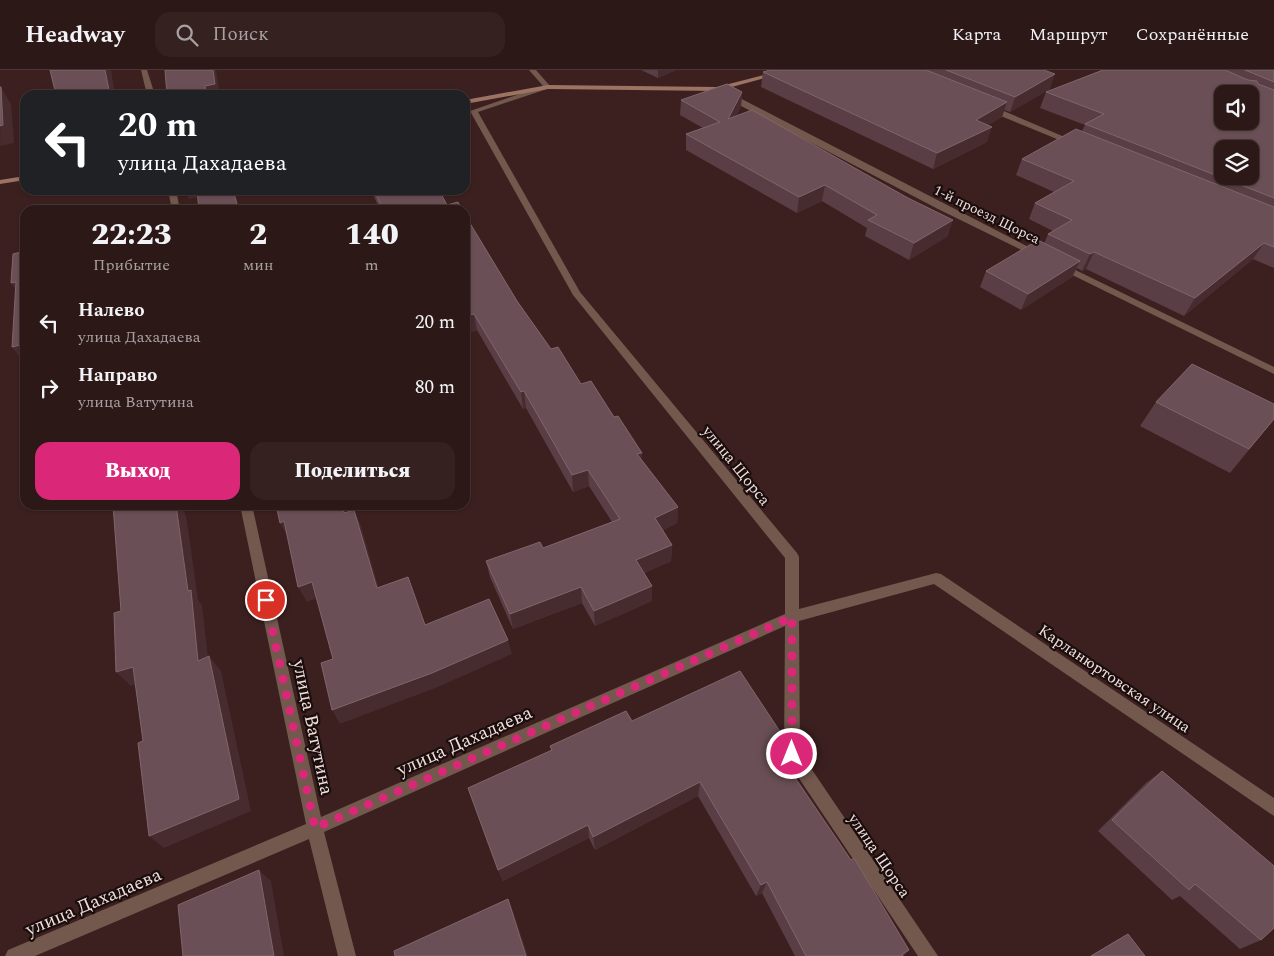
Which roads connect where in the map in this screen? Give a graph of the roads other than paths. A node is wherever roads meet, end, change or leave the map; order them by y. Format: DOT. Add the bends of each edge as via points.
graph roads {
  1 [pos="144,70"];
  2 [pos="532,70"];
  3 [pos="791,70"];
  4 [pos="548,88"];
  5 [pos="717,89"];
  6 [pos="150,90"];
  7 [pos="470,101"];
  8 [pos="985,106"];
  9 [pos="1085,147"];
  10 [pos="20,179"];
  11 [pos="0,182"];
  12 [pos="1274,371"];
  13 [pos="247,510"];
  14 [pos="936,578"];
  15 [pos="792,617"];
  16 [pos="1274,808"];
  17 [pos="315,828"];
  18 [pos="14,956"];
  19 [pos="347,956"];
  20 [pos="929,956"];
  1 -- 6 [label="street"];
  2 -- 4 [label="street"];
  3 -- 5 [label="street"];
  4 -- 5 [label="street"];
  4 -- 7 [label="street"];
  4 -- 15 [label="street, улица Щорса" via="474,111 576,294 792,557"];
  5 -- 12 [label="street, 1-й проезд Щорса" via="941,207"];
  8 -- 9 [label="street"];
  10 -- 11 [label="street"];
  13 -- 17 [label="street, улица Ватутина"];
  14 -- 15 [label="street, улица Дахадаева"];
  14 -- 16 [label="street, Карланюртовская улица"];
  15 -- 17 [label="street, улица Дахадаева"];
  15 -- 20 [label="street, улица Щорса" via="792,754"];
  17 -- 18 [label="street, улица Дахадаева"];
  17 -- 19 [label="street, улица Ватутина"];
}
